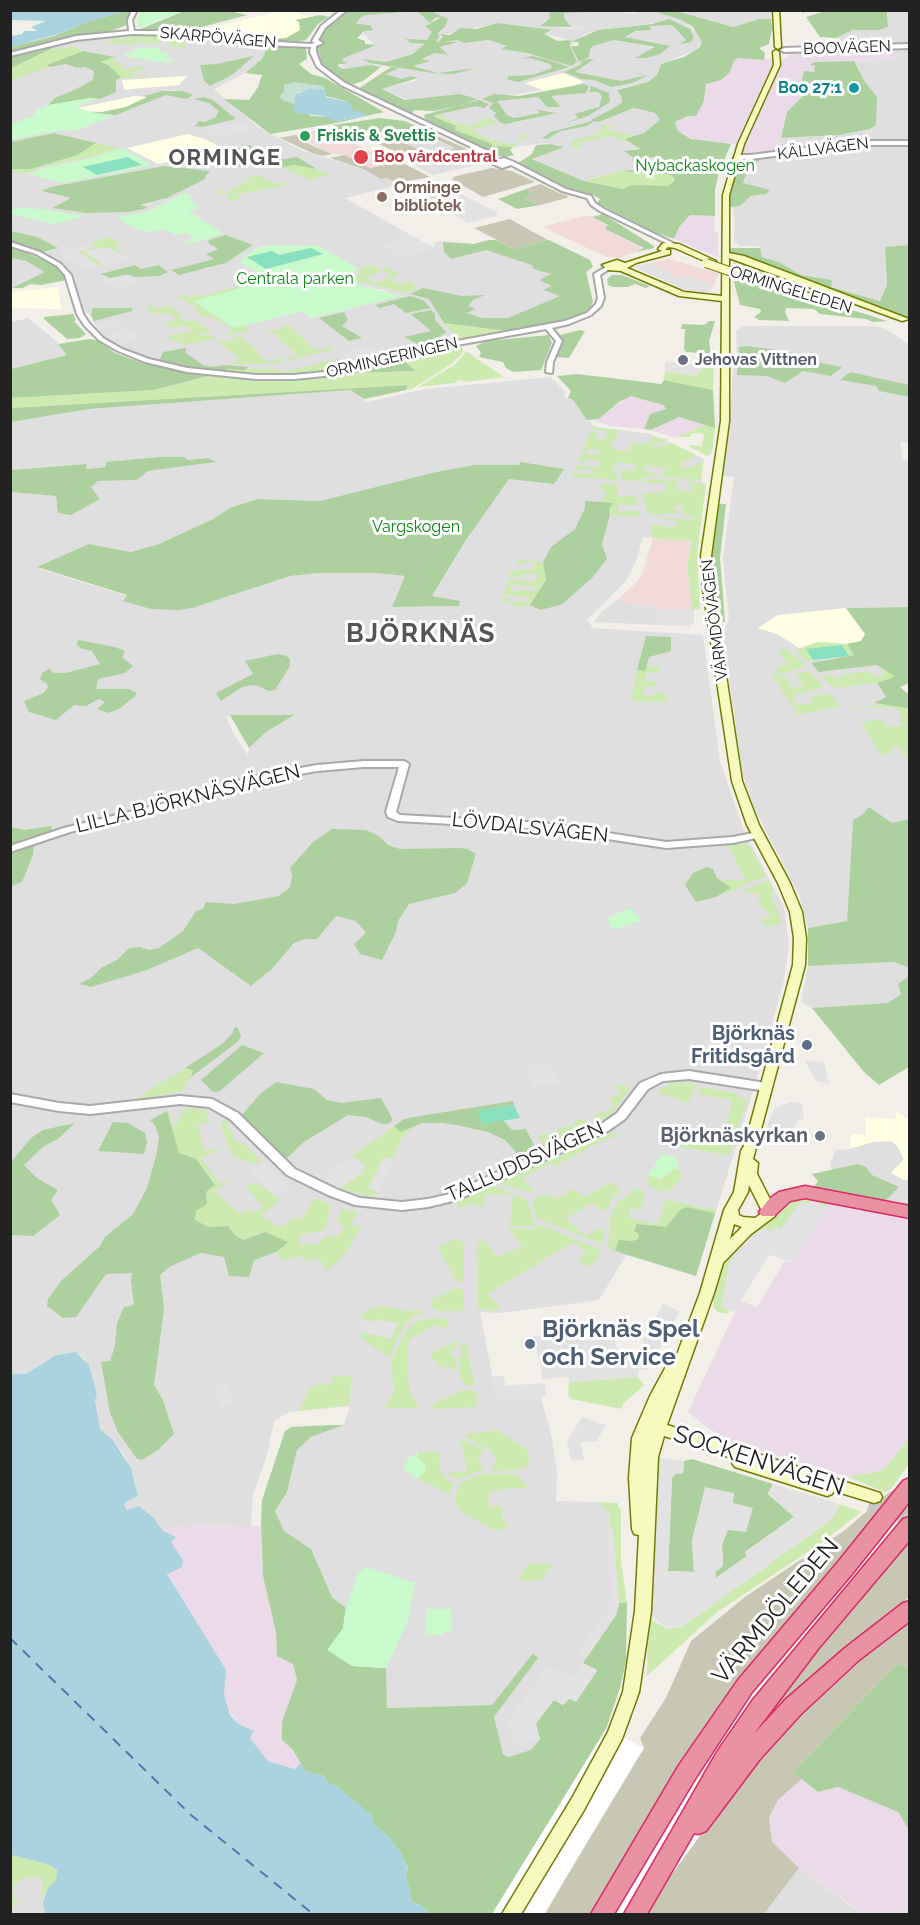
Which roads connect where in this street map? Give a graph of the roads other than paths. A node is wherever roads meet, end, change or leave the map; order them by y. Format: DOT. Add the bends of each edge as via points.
graph roads {
  1 [pos="135,10"];
  2 [pos="345,10"];
  3 [pos="776,10"];
  4 [pos="132,32"];
  5 [pos="314,43"];
  6 [pos="909,46"];
  7 [pos="779,50"];
  8 [pos="10,55"];
  9 [pos="438,131"];
  10 [pos="909,143"];
  11 [pos="737,157"];
  12 [pos="496,161"];
  13 [pos="510,162"];
  14 [pos="502,166"];
  15 [pos="579,200"];
  16 [pos="10,244"];
  17 [pos="670,249"];
  18 [pos="726,257"];
  19 [pos="622,265"];
  20 [pos="608,268"];
  21 [pos="724,281"];
  22 [pos="705,298"];
  23 [pos="726,299"];
  24 [pos="891,316"];
  25 [pos="908,322"];
  26 [pos="549,328"];
  27 [pos="550,372"];
  28 [pos="404,764"];
  29 [pos="758,835"];
  30 [pos="10,849"];
  31 [pos="766,1087"];
  32 [pos="10,1098"];
  33 [pos="752,1144"];
  34 [pos="731,1210"];
  35 [pos="909,1212"];
  36 [pos="763,1218"];
  37 [pos="718,1260"];
  38 [pos="651,1430"];
  39 [pos="909,1486"];
  40 [pos="872,1501"];
  41 [pos="909,1525"];
  42 [pos="909,1609"];
  43 [pos="717,1787"];
  44 [pos="511,1914"];
  45 [pos="602,1914"];
  46 [pos="635,1914"];
  1 -- 4 [label="street, SKARPÖVÄGEN" via="130,20"];
  2 -- 5 [label="street" via="323,27"];
  3 -- 7 [label="main road, VÄRMDÖVÄGEN"];
  4 -- 5 [label="street, SKARPÖVÄGEN" via="179,33 256,43"];
  4 -- 8 [label="street, SKARPÖVÄGEN" via="66,40"];
  5 -- 9 [label="street" via="319,66 335,79"];
  6 -- 7 [label="street, BOOVÄGEN"];
  7 -- 11 [label="main road, VÄRMDÖVÄGEN" via="777,65"];
  9 -- 12 [label="street" via="494,156"];
  9 -- 13 [label="street"];
  10 -- 11 [label="street, KÄLLVÄGEN" via="859,143"];
  11 -- 18 [label="main road, VÄRMDÖVÄGEN" via="726,195"];
  12 -- 13 [label="street"];
  12 -- 14 [label="street"];
  13 -- 14 [label="street"];
  13 -- 15 [label="street"];
  14 -- 15 [label="street"];
  15 -- 17 [label="street"];
  15 -- 17 [label="street" via="591,201"];
  16 -- 26 [label="street, ORMINGERINGEN" via="59,265 68,275 86,324 96,335 154,363 203,373 294,377 369,367 444,346"];
  17 -- 19 [label="main road"];
  17 -- 24 [label="main road, ORMINGELEDEN, bridge" via="748,276"];
  18 -- 21 [label="main road, VÄRMDÖVÄGEN"];
  18 -- 24 [label="main road" via="741,258"];
  19 -- 20 [label="main road"];
  19 -- 22 [label="main road" via="677,292"];
  20 -- 26 [label="street, ORMINGERINGEN" via="597,274 601,298 595,309 579,319"];
  21 -- 22 [label="main road" via="720,295"];
  21 -- 23 [label="main road, VÄRMDÖVÄGEN"];
  22 -- 23 [label="main road"];
  23 -- 29 [label="main road, VÄRMDÖVÄGEN" via="725,421 708,534 707,576 737,781"];
  24 -- 25 [label="main road, ORMINGELEDEN"];
  26 -- 27 [label="street" via="559,341"];
  28 -- 29 [label="street, LÖVDALSVÄGEN" via="391,812 398,818 543,826 666,845"];
  28 -- 30 [label="street, LILLA BJÖRKNÄSVÄGEN" via="317,768 254,779"];
  29 -- 31 [label="main road, VÄRMDÖVÄGEN" via="790,897 800,938 799,965"];
  31 -- 32 [label="street, TALLUDDSVÄGEN" via="689,1075 661,1078 644,1086 621,1116 604,1128 453,1197 402,1206 359,1202 291,1172 234,1116 212,1103 180,1100 90,1110"];
  31 -- 33 [label="main road, VÄRMDÖVÄGEN"];
  33 -- 34 [label="main road, VÄRMDÖVÄGEN" via="741,1192"];
  33 -- 36 [label="main road, VÄRMDÖVÄGEN" via="750,1174"];
  34 -- 36 [label="main road" via="740,1222"];
  34 -- 37 [label="main road, VÄRMDÖVÄGEN"];
  35 -- 36 [label="highway" via="797,1192 779,1199"];
  36 -- 37 [label="main road, VÄRMDÖVÄGEN"];
  37 -- 38 [label="main road, VÄRMDÖVÄGEN" via="692,1333 655,1400"];
  38 -- 40 [label="main road, SOCKENVÄGEN"];
  38 -- 44 [label="main road, VÄRMDÖVÄGEN" via="638,1478 644,1611 631,1692 616,1734"];
  39 -- 45 [label="highway, VÄRMDÖLEDEN" via="752,1677 687,1772"];
  41 -- 43 [label="highway" via="767,1699 725,1759"];
  42 -- 43 [label="highway" via="793,1707"];
  43 -- 46 [label="highway"];
}
